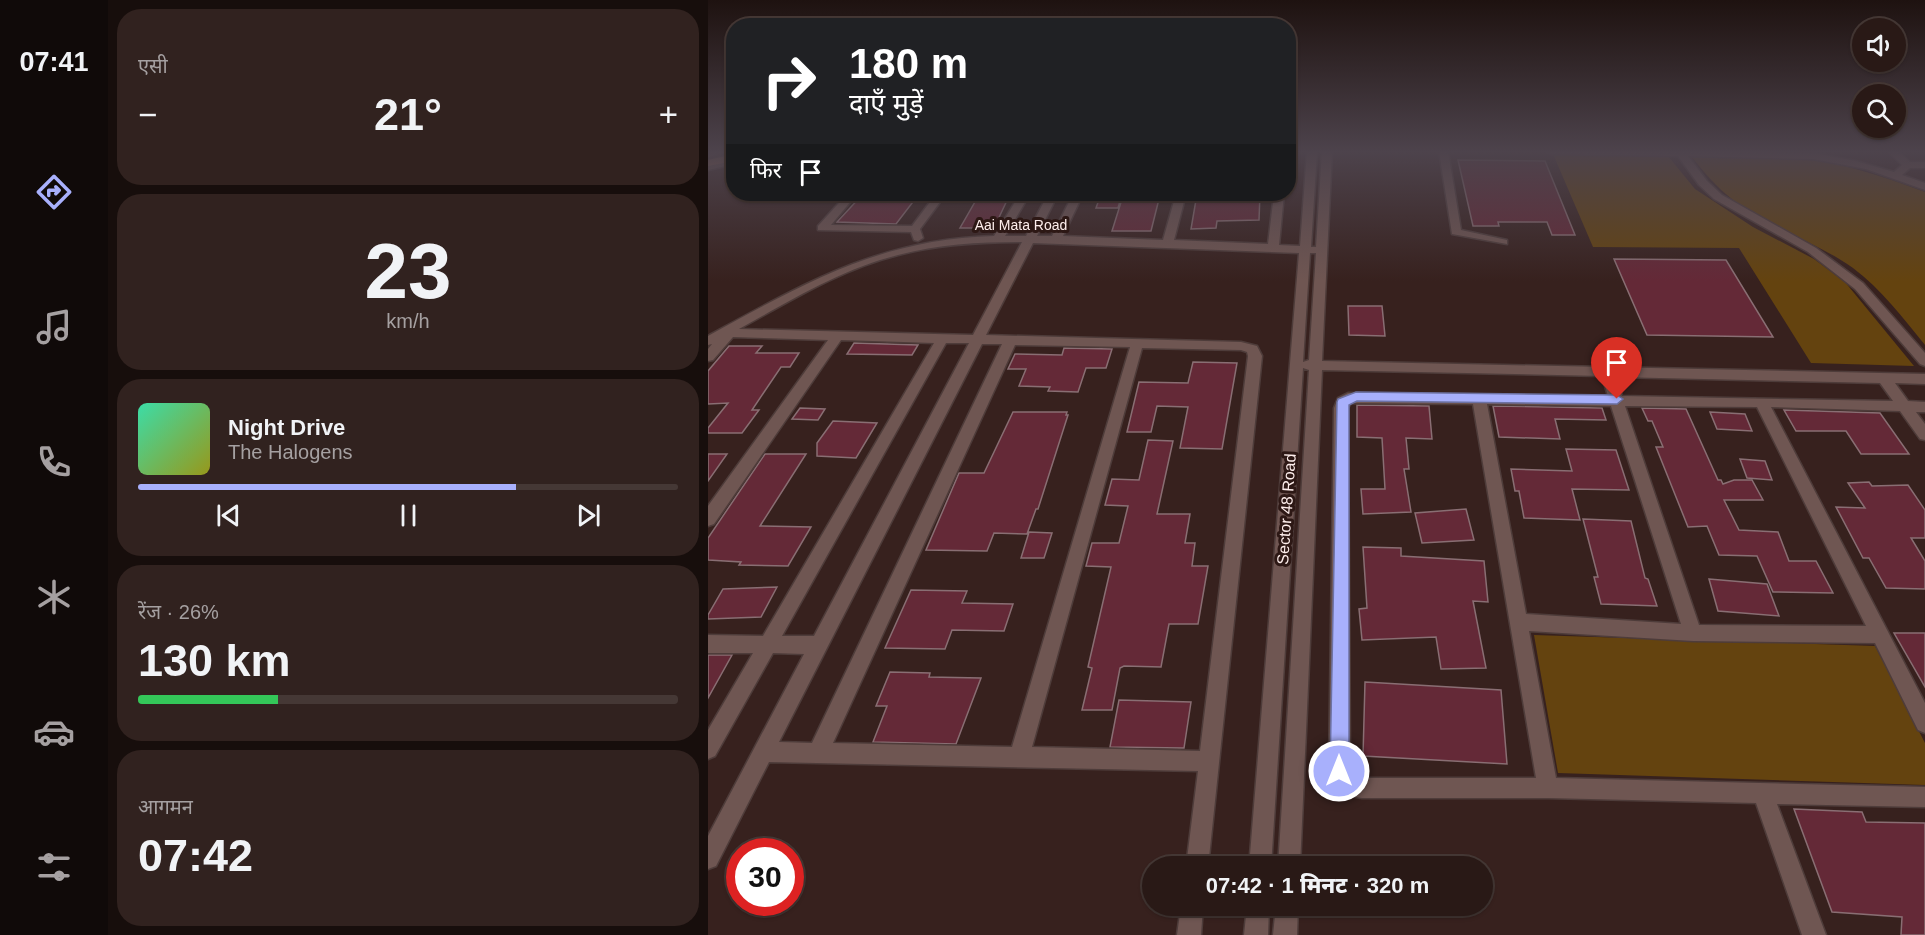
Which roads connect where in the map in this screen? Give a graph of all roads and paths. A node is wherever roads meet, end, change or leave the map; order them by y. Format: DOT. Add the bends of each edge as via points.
graph roads {
  1 [pos="1312,195"];
  2 [pos="1320,195"];
  3 [pos="1450,195"];
  4 [pos="1715,195"];
  5 [pos="846,201"];
  6 [pos="936,201"];
  7 [pos="1020,201"];
  8 [pos="1049,201"];
  9 [pos="1075,201"];
  10 [pos="1179,201"];
  11 [pos="1278,201"];
  12 [pos="915,229"];
  13 [pos="998,238"];
  14 [pos="1029,239"];
  15 [pos="1056,240"];
  16 [pos="1168,242"];
  17 [pos="1503,242"];
  18 [pos="920,247"];
  19 [pos="1273,248"];
  20 [pos="1312,250"];
  21 [pos="726,333"];
  22 [pos="837,336"];
  23 [pos="942,339"];
  24 [pos="977,340"];
  25 [pos="1011,340"];
  26 [pos="708,341"];
  27 [pos="1137,344"];
  28 [pos="708,357"];
  29 [pos="1925,361"];
  30 [pos="1316,365"];
  31 [pos="1296,366"];
  32 [pos="1608,374"];
  33 [pos="1884,378"];
  34 [pos="1925,379"];
  35 [pos="1479,398"];
  36 [pos="1617,399"];
  37 [pos="1761,402"];
  38 [pos="1905,407"];
  39 [pos="1925,407"];
  40 [pos="1925,435"];
  41 [pos="708,519"];
  42 [pos="1519,622"];
  43 [pos="1692,633"];
  44 [pos="1878,635"];
  45 [pos="708,644"];
  46 [pos="768,644"];
  47 [pos="819,645"];
  48 [pos="1925,723"];
  49 [pos="708,749"];
  50 [pos="763,752"];
  51 [pos="818,753"];
  52 [pos="1019,757"];
  53 [pos="1209,761"];
  54 [pos="1548,788"];
  55 [pos="1763,794"];
  56 [pos="1925,797"];
  57 [pos="1198,856"];
  58 [pos="1261,856"];
  59 [pos="1290,856"];
  60 [pos="708,858"];
  61 [pos="1191,916"];
  62 [pos="1257,916"];
  63 [pos="1286,916"];
  64 [pos="1189,935"];
  65 [pos="1256,935"];
  66 [pos="1285,935"];
  67 [pos="1814,935"];
  1 -- 20 [label="street, Sector 48 Road"];
  2 -- 20 [label="street, Sector 48 Road"];
  3 -- 17 [label="street" via="1456,232"];
  4 -- 29 [label="street" via="1812,250 1860,286"];
  5 -- 12 [label="street" via="822,228"];
  6 -- 12 [label="street"];
  7 -- 13 [label="street"];
  8 -- 14 [label="street"];
  9 -- 15 [label="street"];
  10 -- 16 [label="street"];
  11 -- 19 [label="street"];
  12 -- 18 [label="street"];
  13 -- 14 [label="street, Aai Mata Road"];
  13 -- 18 [label="street, Aai Mata Road"];
  14 -- 15 [label="street, Aai Mata Road"];
  14 -- 24 [label="street"];
  15 -- 16 [label="street, Aai Mata Road"];
  16 -- 19 [label="street, Aai Mata Road"];
  18 -- 21 [label="street, Aai Mata Road" via="858,264 816,282"];
  19 -- 20 [label="street, Aai Mata Road"];
  20 -- 30 [label="street, Sector 48 Road"];
  20 -- 31 [label="street, Sector 48 Road"];
  21 -- 22 [label="street"];
  21 -- 26 [label="street, Aai Mata Road"];
  21 -- 28 [label="street"];
  22 -- 23 [label="street"];
  22 -- 41 [label="street"];
  23 -- 24 [label="street"];
  23 -- 46 [label="street"];
  24 -- 25 [label="street"];
  24 -- 47 [label="street"];
  25 -- 27 [label="street"];
  25 -- 51 [label="street"];
  27 -- 52 [label="street"];
  27 -- 53 [label="street" via="1241,346 1252,349 1256,356"];
  30 -- 31 [label="street"];
  30 -- 32 [label="street"];
  30 -- 59 [label="street, Sector 48 Road"];
  31 -- 58 [label="street, Sector 48 Road"];
  32 -- 33 [label="street"];
  32 -- 36 [label="street"];
  33 -- 34 [label="street"];
  33 -- 38 [label="street"];
  35 -- 36 [label="street"];
  35 -- 42 [label="street"];
  35 -- 54 [label="street" via="1356,397 1343,402 1339,771 1341,780 1362,788"];
  36 -- 37 [label="street"];
  36 -- 43 [label="street"];
  37 -- 38 [label="street"];
  37 -- 44 [label="street"];
  38 -- 39 [label="street"];
  38 -- 40 [label="street"];
  42 -- 43 [label="street"];
  42 -- 54 [label="street"];
  43 -- 44 [label="street"];
  44 -- 48 [label="street"];
  45 -- 46 [label="street"];
  46 -- 47 [label="street"];
  46 -- 49 [label="street"];
  47 -- 50 [label="street"];
  50 -- 51 [label="street"];
  50 -- 60 [label="street"];
  51 -- 52 [label="street"];
  52 -- 53 [label="street"];
  53 -- 57 [label="street"];
  54 -- 55 [label="street"];
  55 -- 56 [label="street"];
  55 -- 67 [label="street"];
  61 -- 64 [label="street"];
  62 -- 65 [label="street"];
  63 -- 66 [label="street"];
}
